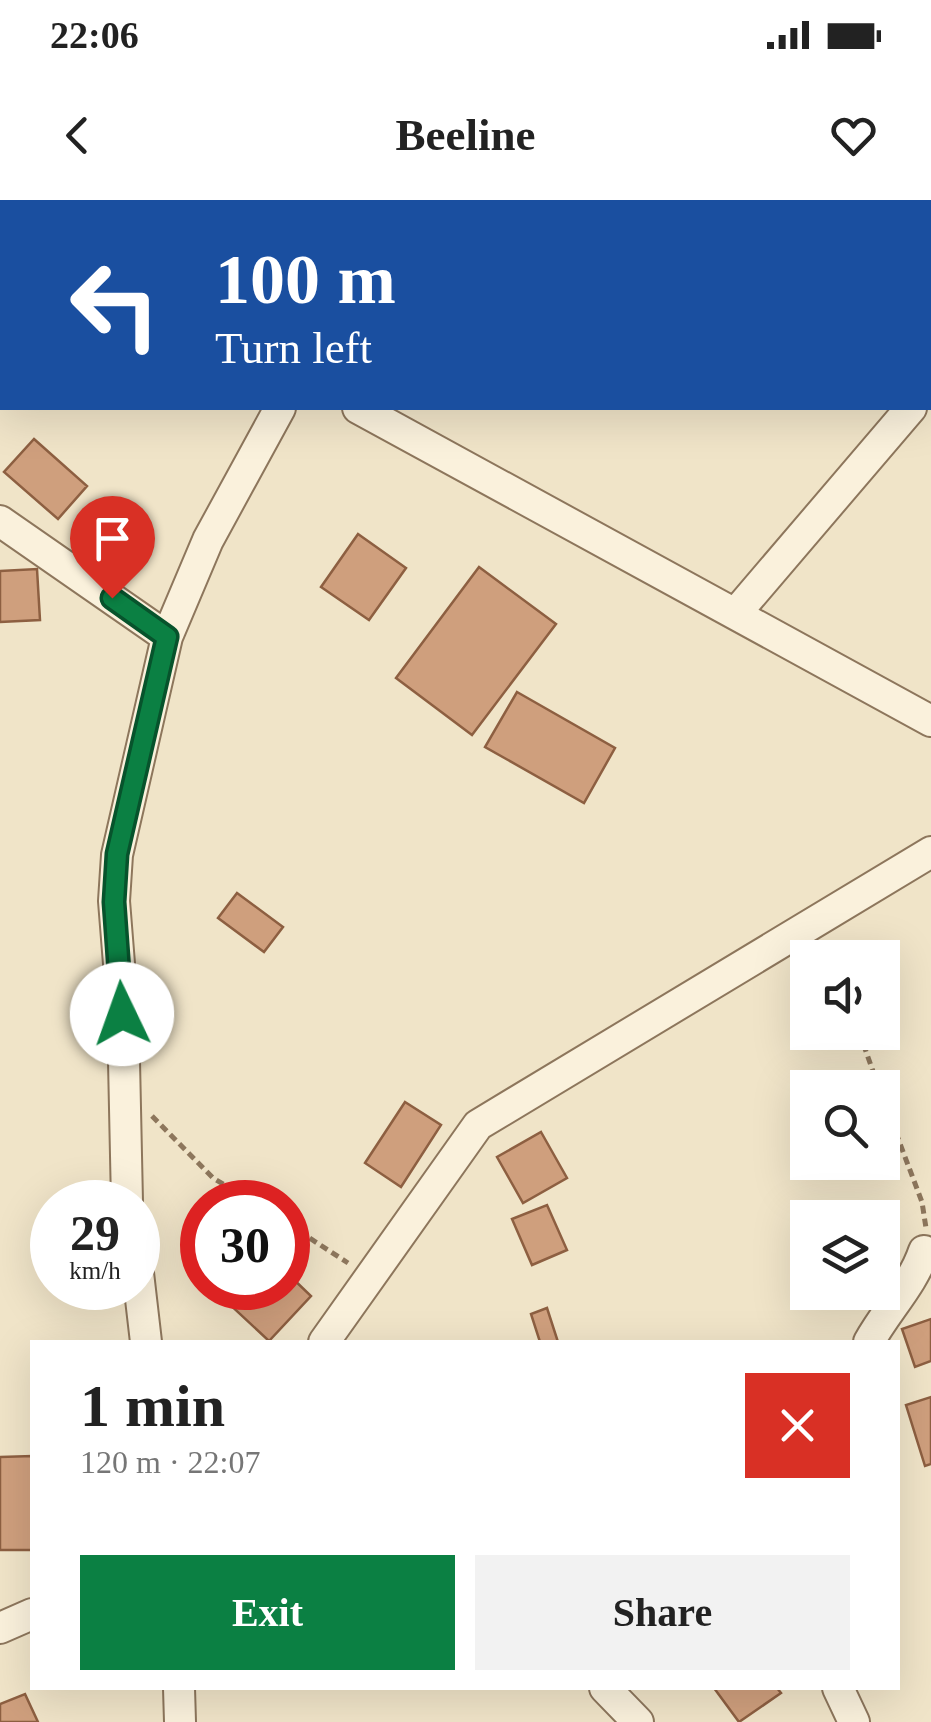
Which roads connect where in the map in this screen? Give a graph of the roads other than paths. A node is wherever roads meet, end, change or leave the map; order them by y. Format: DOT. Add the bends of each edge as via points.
graph roads {
  1 [pos="279,410"];
  2 [pos="362,410"];
  3 [pos="909,410"];
  4 [pos="0,521"];
  5 [pos="736,613"];
  6 [pos="167,637"];
  7 [pos="931,720"];
  8 [pos="931,852"];
  9 [pos="126,1180"];
  10 [pos="924,1251"];
  11 [pos="142,1310"];
  12 [pos="146,1340"];
  13 [pos="325,1340"];
  14 [pos="870,1340"];
  15 [pos="30,1615"];
  16 [pos="0,1628"];
  17 [pos="179,1690"];
  18 [pos="607,1690"];
  19 [pos="839,1690"];
  20 [pos="180,1722"];
  21 [pos="638,1722"];
  22 [pos="854,1722"];
  1 -- 6 [label="street" via="208,540"];
  2 -- 5 [label="street"];
  3 -- 5 [label="street"];
  4 -- 6 [label="street"];
  5 -- 7 [label="street"];
  6 -- 9 [label="street" via="117,854"];
  8 -- 13 [label="street" via="478,1125"];
  10 -- 14 [label="street"];
  11 -- 12 [label="street"];
  15 -- 16 [label="street"];
  17 -- 20 [label="street"];
  18 -- 21 [label="street"];
  19 -- 22 [label="street"];
}
